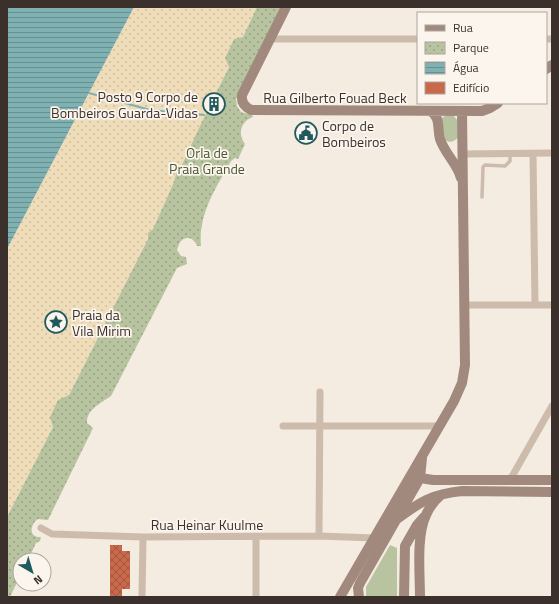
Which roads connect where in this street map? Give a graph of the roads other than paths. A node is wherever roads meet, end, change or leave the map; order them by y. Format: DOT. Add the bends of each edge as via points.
graph roads {
  1 [pos="286,7"];
  2 [pos="270,39"];
  3 [pos="417,39"];
  4 [pos="496,104"];
  5 [pos="431,111"];
  6 [pos="445,111"];
  7 [pos="462,111"];
  8 [pos="439,120"];
  9 [pos="462,139"];
  10 [pos="443,143"];
  11 [pos="463,154"];
  12 [pos="510,154"];
  13 [pos="533,154"];
  14 [pos="552,154"];
  15 [pos="462,182"];
  16 [pos="482,197"];
  17 [pos="464,305"];
  18 [pos="536,305"];
  19 [pos="552,305"];
  20 [pos="320,392"];
  21 [pos="552,406"];
  22 [pos="283,426"];
  23 [pos="320,426"];
  24 [pos="440,426"];
  25 [pos="422,456"];
  26 [pos="410,476"];
  27 [pos="420,478"];
  28 [pos="510,480"];
  29 [pos="552,480"];
  30 [pos="552,492"];
  31 [pos="445,494"];
  32 [pos="426,515"];
  33 [pos="397,519"];
  34 [pos="41,528"];
  35 [pos="143,536"];
  36 [pos="319,536"];
  37 [pos="256,537"];
  38 [pos="374,538"];
  39 [pos="359,593"];
  40 [pos="142,597"];
  41 [pos="256,597"];
  42 [pos="340,597"];
  43 [pos="404,597"];
  44 [pos="420,597"];
  1 -- 2 [label="street"];
  2 -- 3 [label="street"];
  2 -- 5 [label="street, Rua Gilberto Fouad Beck" via="241,99 245,106 255,111"];
  4 -- 7 [label="street, Rua Gilberto Fouad Beck" via="486,110"];
  5 -- 6 [label="street, Rua Gilberto Fouad Beck"];
  5 -- 8 [label="street"];
  6 -- 7 [label="street, Rua Gilberto Fouad Beck"];
  6 -- 8 [label="street"];
  7 -- 9 [label="street"];
  8 -- 10 [label="street"];
  9 -- 10 [label="street" via="454,145"];
  9 -- 11 [label="street"];
  10 -- 11 [label="street" via="452,151"];
  10 -- 15 [label="street" via="456,165"];
  11 -- 12 [label="street"];
  11 -- 15 [label="street"];
  12 -- 13 [label="street"];
  12 -- 16 [label="lane" via="510,161 505,166 483,167"];
  13 -- 14 [label="street"];
  13 -- 18 [label="street"];
  15 -- 17 [label="street"];
  17 -- 18 [label="street"];
  17 -- 24 [label="street" via="463,378"];
  18 -- 19 [label="street"];
  20 -- 23 [label="street"];
  21 -- 28 [label="street"];
  22 -- 23 [label="street"];
  23 -- 24 [label="street"];
  23 -- 36 [label="street"];
  24 -- 25 [label="street"];
  25 -- 26 [label="street"];
  25 -- 27 [label="street"];
  26 -- 27 [label="street"];
  26 -- 38 [label="street"];
  27 -- 28 [label="street"];
  27 -- 33 [label="street"];
  28 -- 29 [label="street"];
  30 -- 31 [label="street" via="462,491"];
  31 -- 32 [label="street" via="436,500"];
  31 -- 33 [label="street" via="423,501"];
  32 -- 43 [label="street" via="405,546"];
  32 -- 44 [label="street" via="420,542"];
  33 -- 39 [label="street"];
  34 -- 35 [label="street, Rua Heinar Kuulme" via="52,534"];
  35 -- 37 [label="street, Rua Heinar Kuulme"];
  35 -- 40 [label="street"];
  36 -- 37 [label="street, Rua Heinar Kuulme"];
  36 -- 38 [label="street, Rua Heinar Kuulme"];
  37 -- 41 [label="street"];
  38 -- 42 [label="street"];
}
